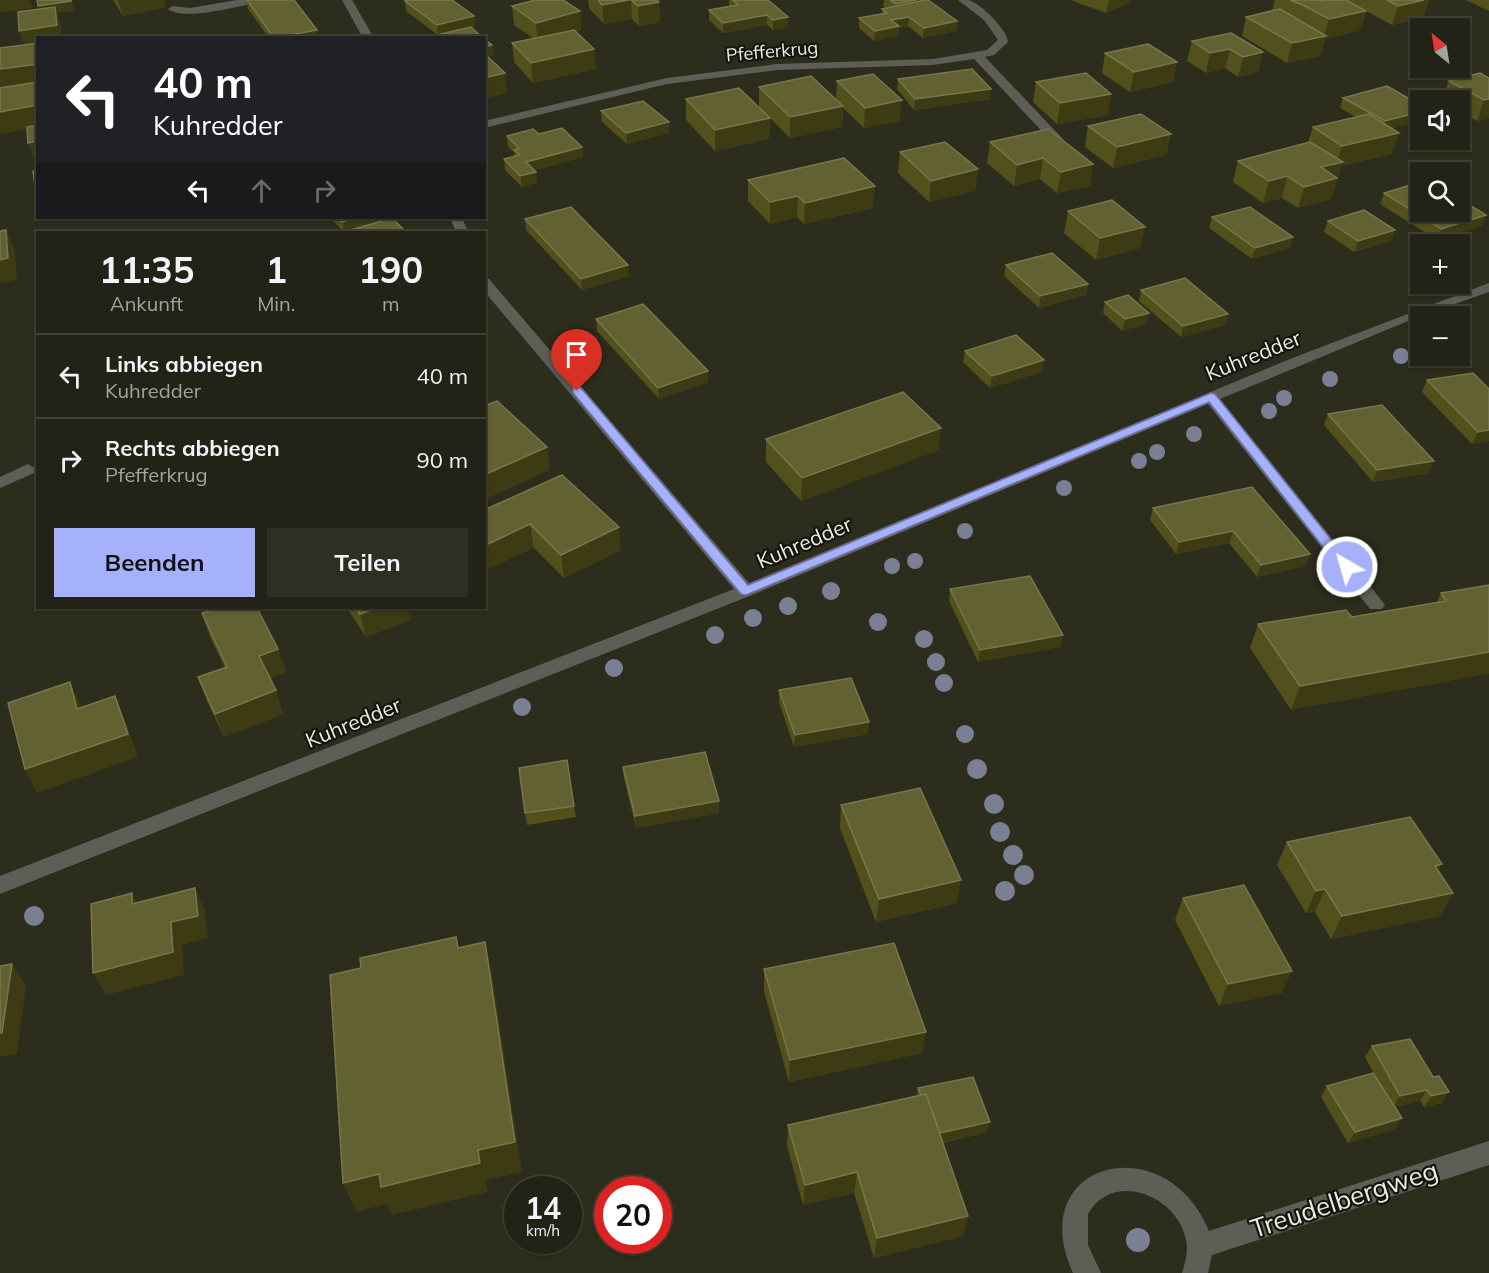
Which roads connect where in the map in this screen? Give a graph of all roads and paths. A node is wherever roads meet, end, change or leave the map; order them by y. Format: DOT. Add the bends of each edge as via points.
graph roads {
  1 [pos="255,0"];
  2 [pos="347,0"];
  3 [pos="963,0"];
  4 [pos="173,9"];
  5 [pos="368,36"];
  6 [pos="977,55"];
  7 [pos="486,125"];
  8 [pos="1058,141"];
  9 [pos="486,284"];
  10 [pos="1489,287"];
  11 [pos="1211,397"];
  12 [pos="28,469"];
  13 [pos="0,483"];
  14 [pos="746,591"];
  15 [pos="1376,605"];
  16 [pos="0,885"];
  17 [pos="1489,1153"];
  18 [pos="1200,1246"];
  19 [pos="1088,1273"];
  20 [pos="1195,1273"];
  1 -- 4 [label="street" via="190,11"];
  2 -- 5 [label="street"];
  3 -- 6 [label="street, Pfefferkrug" via="988,18 1004,40 990,53"];
  6 -- 7 [label="street, Pfefferkrug" via="933,62 777,67 667,81"];
  6 -- 8 [label="street"];
  9 -- 14 [label="street"];
  10 -- 11 [label="street, Kuhredder"];
  11 -- 14 [label="street, Kuhredder"];
  11 -- 15 [label="street"];
  12 -- 13 [label="street"];
  14 -- 16 [label="street, Kuhredder"];
  17 -- 18 [label="street, Treudelbergweg"];
  18 -- 19 [label="street" via="1190,1217 1169,1193 1141,1180 1112,1180 1088,1191 1074,1214 1074,1243"];
  18 -- 20 [label="street"];
}
